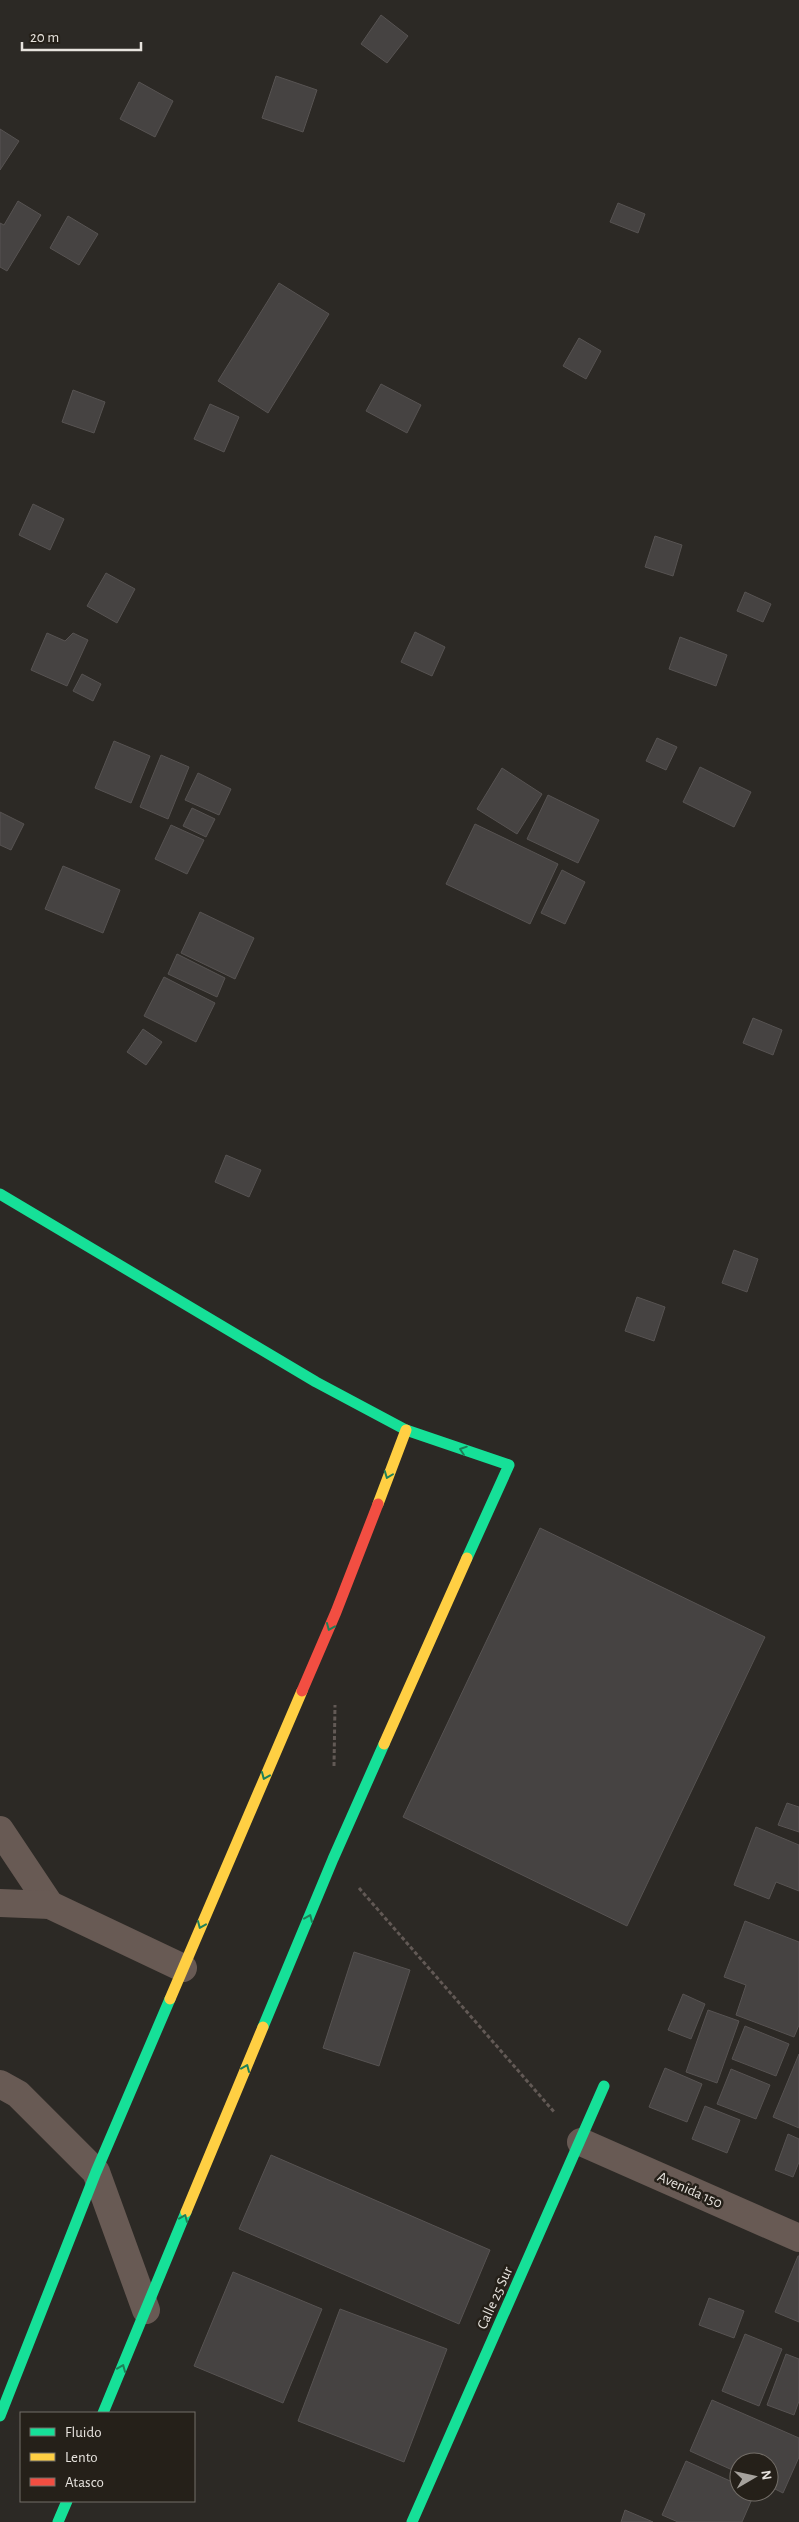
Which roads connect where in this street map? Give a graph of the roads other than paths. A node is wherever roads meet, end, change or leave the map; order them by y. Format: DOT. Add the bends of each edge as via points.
graph roads {
  1 [pos="0,1194"];
  2 [pos="406,1430"];
  3 [pos="0,1830"];
  4 [pos="0,1903"];
  5 [pos="50,1905"];
  6 [pos="183,1968"];
  7 [pos="0,2084"];
  8 [pos="604,2086"];
  9 [pos="581,2142"];
  10 [pos="96,2172"];
  11 [pos="799,2238"];
  12 [pos="146,2310"];
  13 [pos="103,2412"];
  14 [pos="0,2416"];
  15 [pos="67,2502"];
  16 [pos="58,2522"];
  17 [pos="412,2522"];
  1 -- 2 [label="main road" via="316,1382"];
  2 -- 6 [label="main road, one-way" via="336,1612"];
  12 -- 2 [label="main road, one-way" via="333,1859 509,1465"];
  3 -- 5 [label="street"];
  4 -- 5 [label="street"];
  5 -- 6 [label="street"];
  6 -- 10 [label="main road"];
  7 -- 10 [label="street" via="18,2094"];
  8 -- 9 [label="main road, Calle 25 Sur"];
  9 -- 11 [label="street, Avenida 150"];
  9 -- 17 [label="main road, Calle 25 Sur"];
  10 -- 12 [label="street"];
  10 -- 14 [label="main road"];
  13 -- 12 [label="main road, one-way"];
  15 -- 16 [label="main road"];
}
